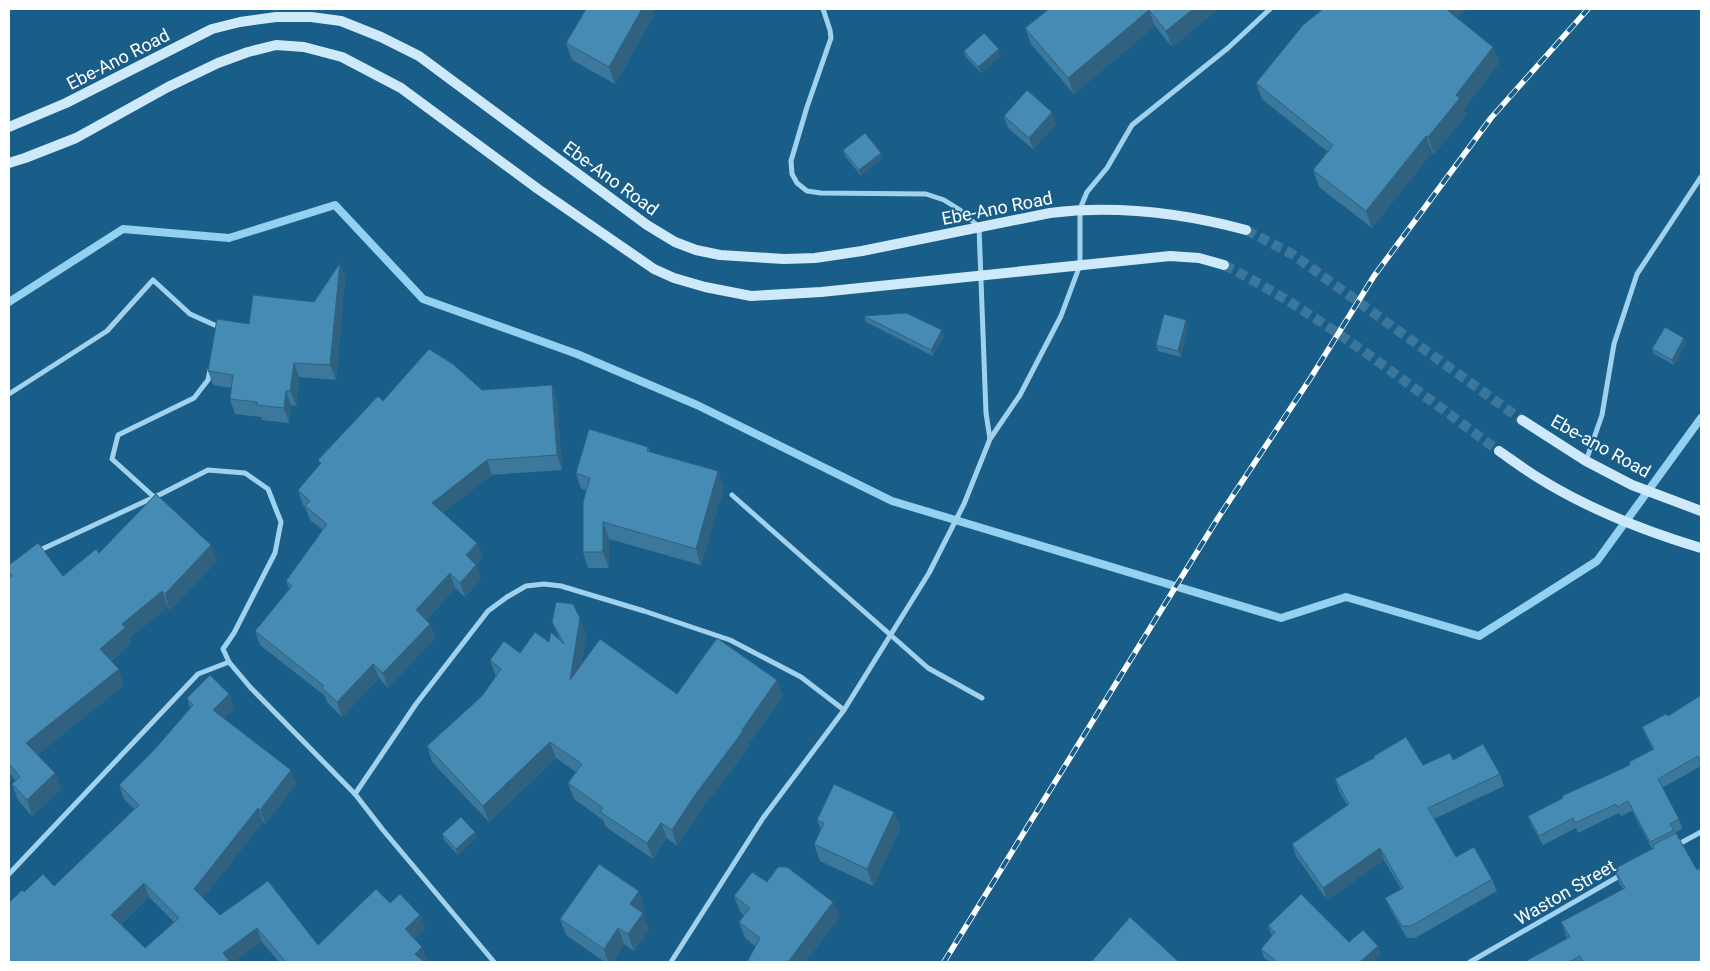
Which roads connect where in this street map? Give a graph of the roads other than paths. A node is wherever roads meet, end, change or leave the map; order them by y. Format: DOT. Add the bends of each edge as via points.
graph roads {
  1 [pos="823,9"];
  2 [pos="1270,9"];
  3 [pos="314,13"];
  4 [pos="9,126"];
  5 [pos="9,163"];
  6 [pos="1701,176"];
  7 [pos="1080,209"];
  8 [pos="979,227"];
  9 [pos="1246,230"];
  10 [pos="1080,265"];
  11 [pos="1224,265"];
  12 [pos="981,275"];
  13 [pos="217,336"];
  14 [pos="212,362"];
  15 [pos="9,394"];
  16 [pos="1522,420"];
  17 [pos="990,439"];
  18 [pos="1499,451"];
  19 [pos="1586,461"];
  20 [pos="732,495"];
  21 [pos="154,497"];
  22 [pos="1665,497"];
  23 [pos="1701,511"];
  24 [pos="1701,548"];
  25 [pos="36,552"];
  26 [pos="890,634"];
  27 [pos="229,662"];
  28 [pos="982,698"];
  29 [pos="844,710"];
  30 [pos="355,794"];
  31 [pos="1701,832"];
  32 [pos="1669,849"];
  33 [pos="1628,872"];
  34 [pos="9,874"];
  35 [pos="494,962"];
  36 [pos="670,962"];
  37 [pos="1470,962"];
  1 -- 8 [label="street" via="831,38 791,161 797,183 820,193 926,194 944,200"];
  2 -- 7 [label="street" via="1228,48 1132,126 1107,168 1087,192"];
  3 -- 4 [label="main road, Ebe-Ano Road" via="276,16 212,29 66,103"];
  3 -- 8 [label="main road, Ebe-Ano Road" via="380,37 419,56 647,225 696,250 720,255 815,258"];
  5 -- 12 [label="main road" via="76,138 218,63 276,45 304,47 342,57 401,88 538,189 654,269 674,278 751,296"];
  6 -- 19 [label="street" via="1637,274 1614,344 1602,415"];
  7 -- 8 [label="main road, Ebe-Ano Road"];
  7 -- 9 [label="main road, Ebe-Ano Road" via="1152,213 1211,221"];
  7 -- 10 [label="street"];
  8 -- 12 [label="street"];
  10 -- 11 [label="main road" via="1170,256 1200,258"];
  10 -- 12 [label="main road"];
  10 -- 17 [label="street" via="1061,316 1034,369"];
  12 -- 17 [label="street" via="986,413"];
  13 -- 15 [label="street" via="219,327 190,314 153,280 107,331"];
  14 -- 21 [label="street" via="208,380 194,398 118,435 112,459"];
  16 -- 19 [label="main road, Ebe-ano Road"];
  17 -- 26 [label="street" via="964,504 929,573"];
  18 -- 24 [label="main road" via="1537,478 1609,515"];
  19 -- 22 [label="main road, Ebe-ano Road"];
  20 -- 26 [label="street"];
  21 -- 25 [label="street"];
  21 -- 27 [label="street" via="208,470 245,473 268,489 281,522 275,553 223,649"];
  22 -- 23 [label="main road, Ebe-Ano Road"];
  26 -- 28 [label="street" via="928,668"];
  26 -- 29 [label="street"];
  27 -- 30 [label="street"];
  27 -- 34 [label="street" via="198,674"];
  29 -- 30 [label="street" via="801,677 730,640 561,586 526,586 488,611 416,704"];
  29 -- 36 [label="street" via="763,818"];
  30 -- 35 [label="street"];
  31 -- 32 [label="street"];
  33 -- 37 [label="street, Waston Street"];
}
